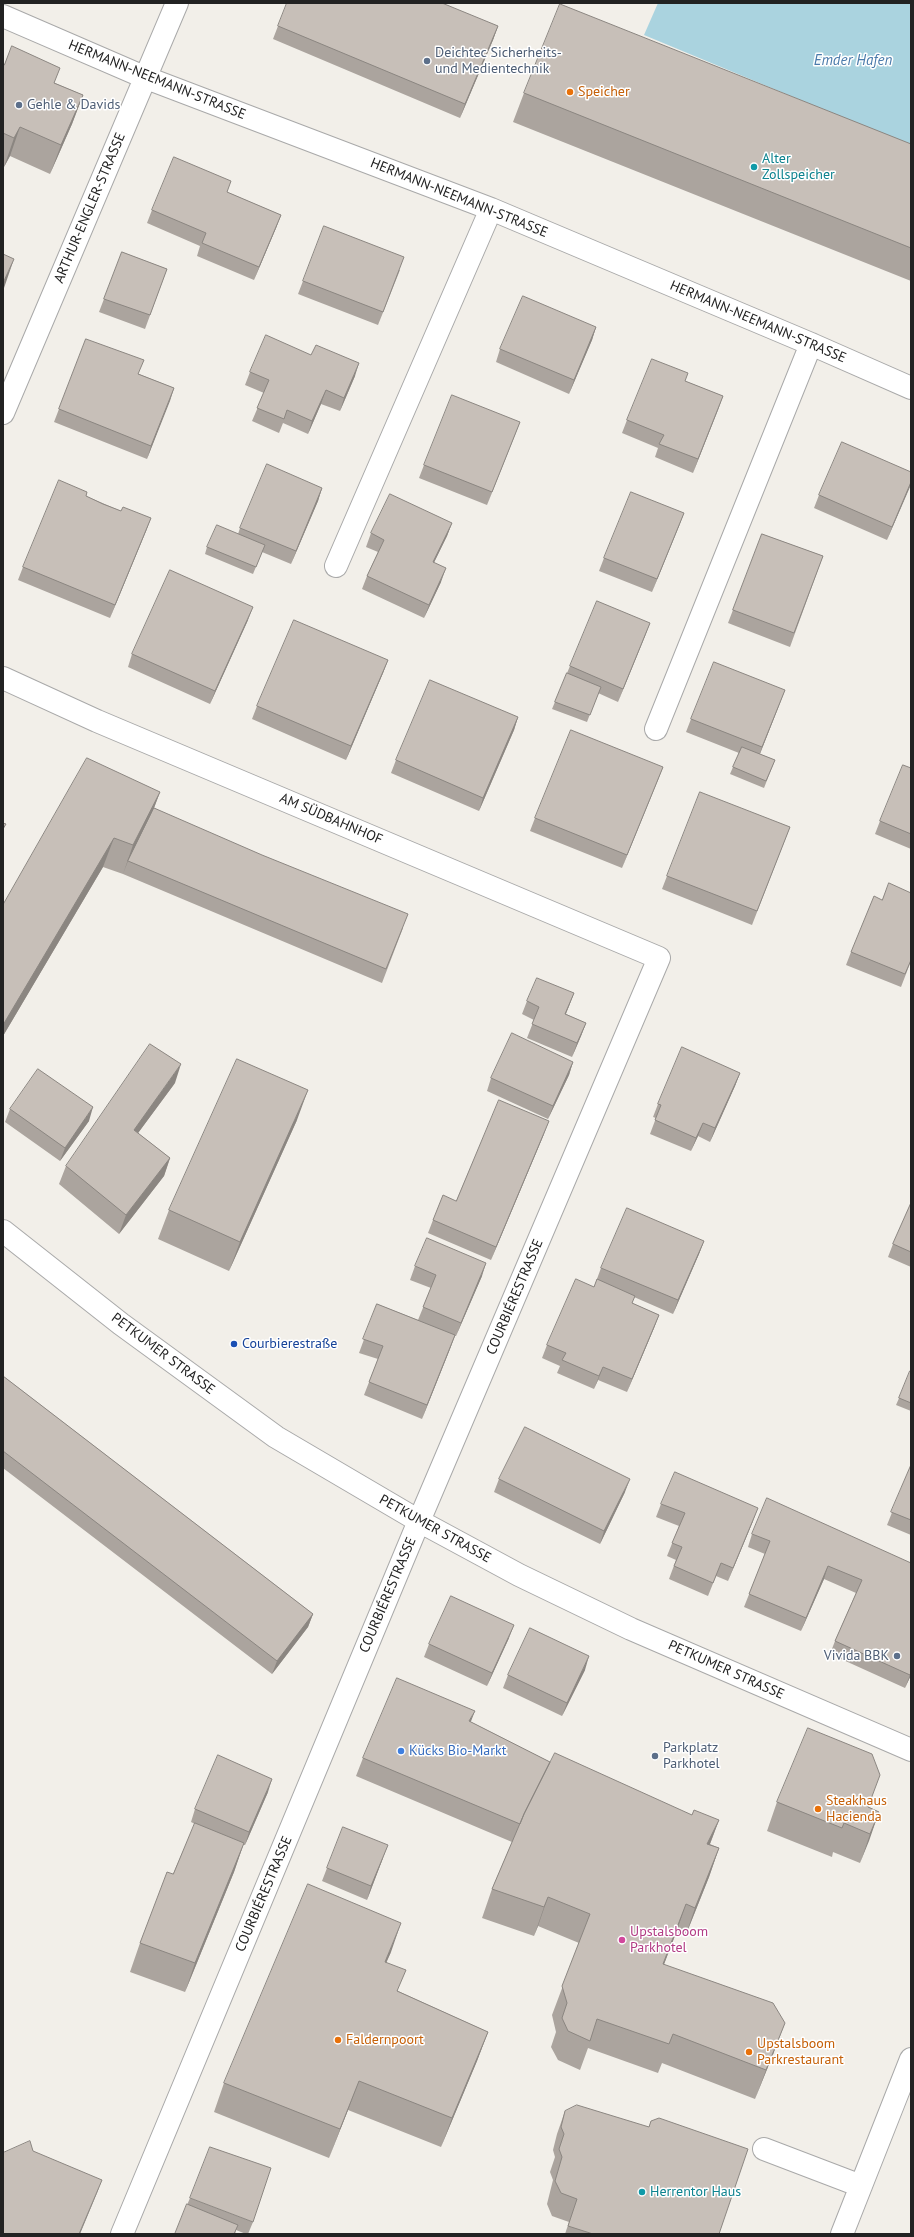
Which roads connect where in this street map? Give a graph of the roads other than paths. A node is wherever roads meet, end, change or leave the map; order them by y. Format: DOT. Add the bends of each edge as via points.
graph roads {
  1 [pos="177,3"];
  2 [pos="3,16"];
  3 [pos="144,77"];
  4 [pos="491,209"];
  5 [pos="811,344"];
  6 [pos="911,388"];
  7 [pos="3,413"];
  8 [pos="336,566"];
  9 [pos="3,678"];
  10 [pos="656,729"];
  11 [pos="659,958"];
  12 [pos="3,1231"];
  13 [pos="418,1522"];
  14 [pos="911,1750"];
  15 [pos="911,2059"];
  16 [pos="764,2149"];
  17 [pos="861,2186"];
  18 [pos="122,2234"];
  19 [pos="842,2234"];
  1 -- 3 [label="street, ARTHUR-ENGLER-STRASSE"];
  2 -- 3 [label="street, HERMANN-NEEMANN-STRASSE"];
  3 -- 4 [label="street, HERMANN-NEEMANN-STRASSE"];
  3 -- 7 [label="street, ARTHUR-ENGLER-STRASSE"];
  4 -- 5 [label="street, HERMANN-NEEMANN-STRASSE"];
  4 -- 8 [label="street"];
  5 -- 6 [label="street, HERMANN-NEEMANN-STRASSE"];
  5 -- 10 [label="street"];
  9 -- 11 [label="street, AM SÜDBAHNHOF" via="97,721"];
  11 -- 13 [label="street, COURBIÉRESTRASSE"];
  12 -- 13 [label="street, PETKUMER STRASSE" via="121,1324 276,1437"];
  13 -- 14 [label="street, PETKUMER STRASSE" via="519,1575 631,1629"];
  13 -- 18 [label="street, COURBIÉRESTRASSE"];
  15 -- 17 [label="street"];
  16 -- 17 [label="street"];
  17 -- 19 [label="street"];
}
